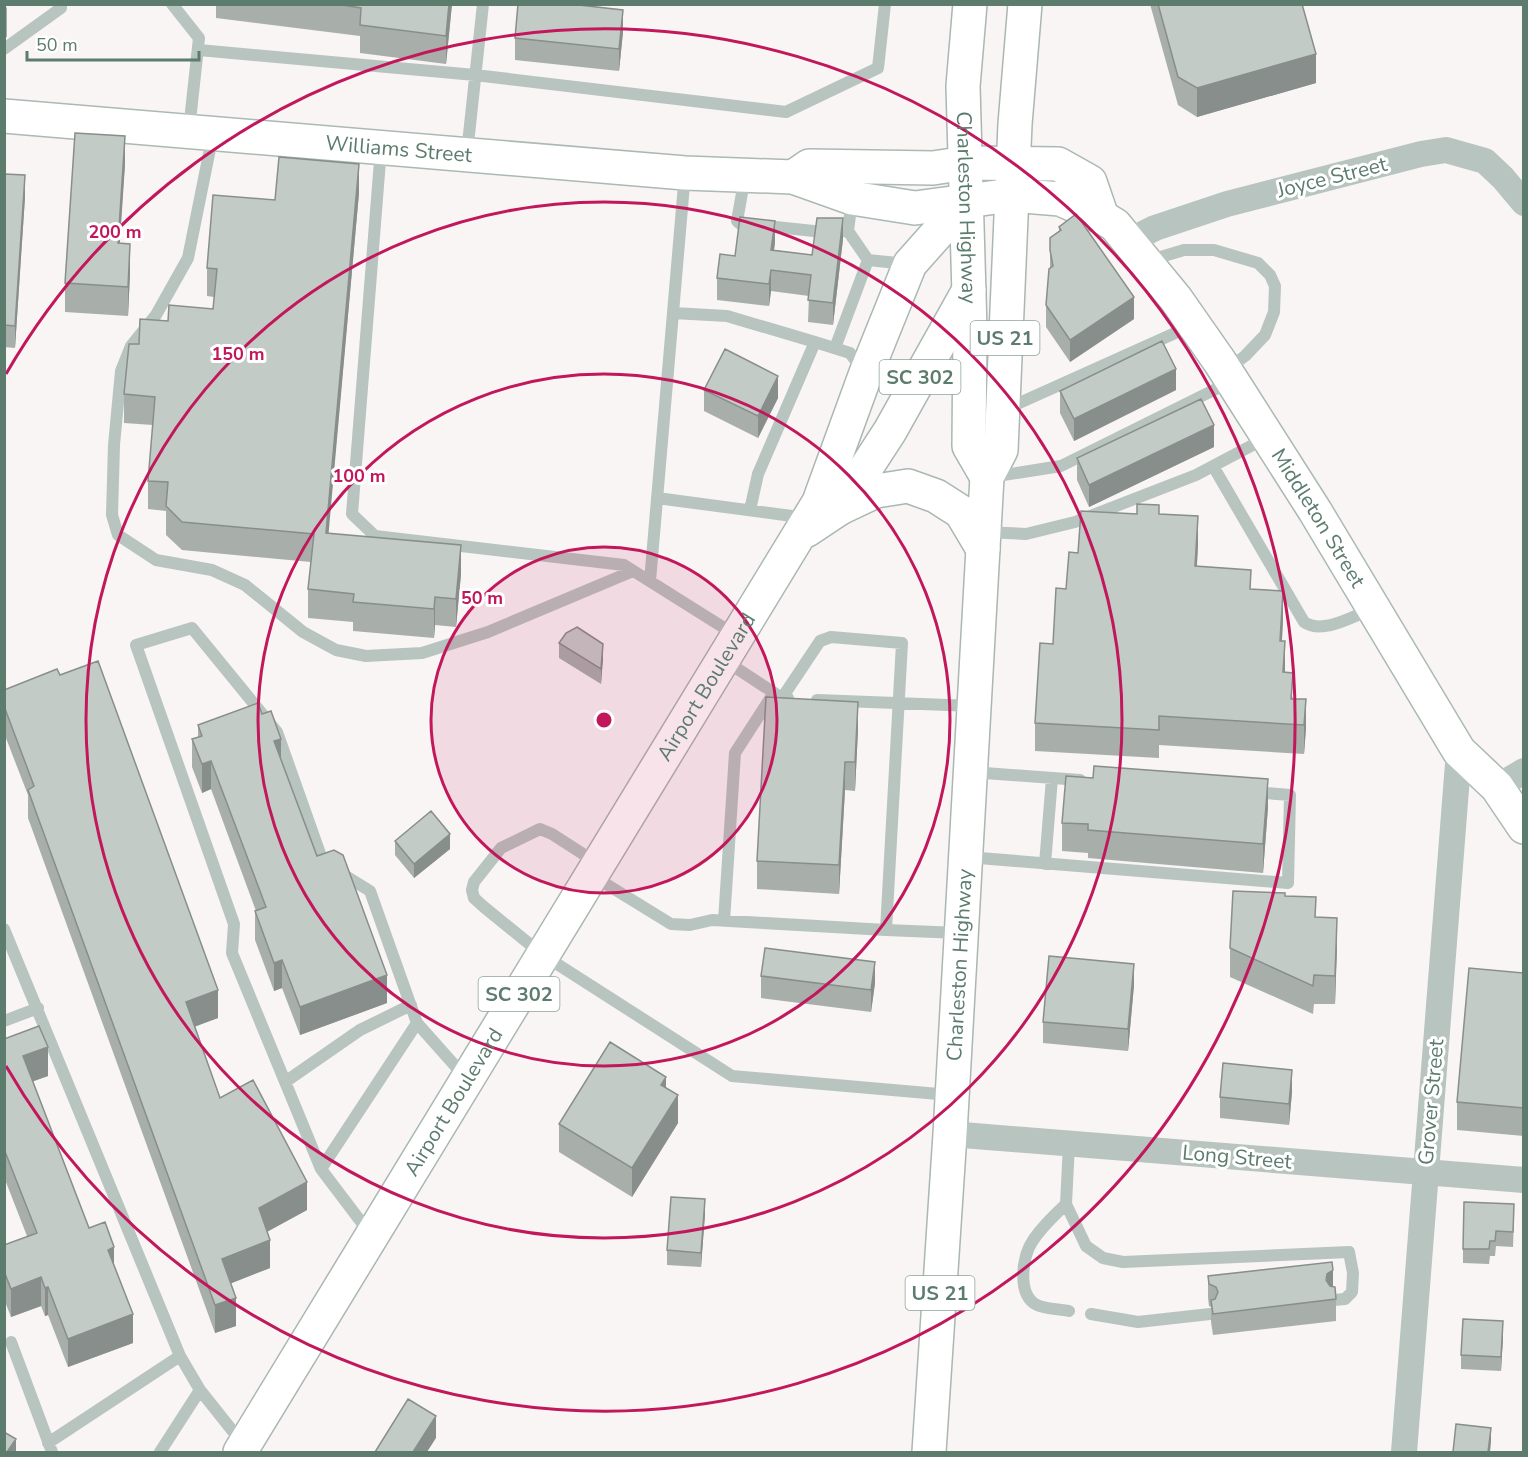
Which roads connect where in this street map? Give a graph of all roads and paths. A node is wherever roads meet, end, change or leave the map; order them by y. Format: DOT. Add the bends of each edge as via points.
graph roads {
  1 [pos="61,4"];
  2 [pos="172,4"];
  3 [pos="483,4"];
  4 [pos="885,4"];
  5 [pos="970,4"];
  6 [pos="1025,4"];
  7 [pos="4,49"];
  8 [pos="199,50"];
  9 [pos="475,75"];
  10 [pos="4,116"];
  11 [pos="201,132"];
  12 [pos="381,147"];
  13 [pos="467,155"];
  14 [pos="966,163"];
  15 [pos="933,168"];
  16 [pos="685,173"];
  17 [pos="745,175"];
  18 [pos="793,177"];
  19 [pos="1012,179"];
  20 [pos="852,198"];
  21 [pos="954,202"];
  22 [pos="1524,202"];
  23 [pos="848,231"];
  24 [pos="1137,251"];
  25 [pos="868,260"];
  26 [pos="910,264"];
  27 [pos="969,290"];
  28 [pos="673,313"];
  29 [pos="1194,325"];
  30 [pos="815,342"];
  31 [pos="835,348"];
  32 [pos="866,374"];
  33 [pos="1229,376"];
  34 [pos="1003,411"];
  35 [pos="1268,437"];
  36 [pos="1213,466"];
  37 [pos="987,477"];
  38 [pos="657,498"];
  39 [pos="840,508"];
  40 [pos="750,510"];
  41 [pos="803,527"];
  42 [pos="984,540"];
  43 [pos="633,571"];
  44 [pos="650,581"];
  45 [pos="1374,609"];
  46 [pos="730,648"];
  47 [pos="778,696"];
  48 [pos="899,704"];
  49 [pos="975,706"];
  50 [pos="1459,751"];
  51 [pos="970,772"];
  52 [pos="1052,778"];
  53 [pos="1510,779"];
  54 [pos="1088,780"];
  55 [pos="1243,792"];
  56 [pos="1524,827"];
  57 [pos="966,857"];
  58 [pos="1045,864"];
  59 [pos="595,869"];
  60 [pos="724,921"];
  61 [pos="4,929"];
  62 [pos="886,930"];
  63 [pos="962,934"];
  64 [pos="543,955"];
  65 [pos="411,1005"];
  66 [pos="38,1008"];
  67 [pos="4,1021"];
  68 [pos="417,1023"];
  69 [pos="467,1080"];
  70 [pos="285,1082"];
  71 [pos="952,1095"];
  72 [pos="950,1134"];
  73 [pos="1069,1144"];
  74 [pos="321,1169"];
  75 [pos="1425,1172"];
  76 [pos="1524,1180"];
  77 [pos="1066,1204"];
  78 [pos="372,1236"];
  79 [pos="1334,1300"];
  80 [pos="1069,1311"];
  81 [pos="1091,1314"];
  82 [pos="1210,1314"];
  83 [pos="11,1342"];
  84 [pos="180,1356"];
  85 [pos="200,1390"];
  86 [pos="50,1448"];
  87 [pos="242,1449"];
  88 [pos="160,1452"];
  89 [pos="929,1452"];
  90 [pos="1404,1452"];
  1 -- 7 [label="lane" via="61,8"];
  2 -- 8 [label="lane" via="199,38"];
  3 -- 9 [label="lane"];
  4 -- 9 [label="lane" via="878,68 786,112"];
  5 -- 14 [label="main road, Charleston Highway / US 21" via="963,86"];
  6 -- 19 [label="main road, Charleston Highway / US 21"];
  8 -- 9 [label="lane"];
  8 -- 11 [label="lane"];
  9 -- 13 [label="lane"];
  10 -- 11 [label="main road, Williams Street"];
  11 -- 12 [label="main road, Williams Street"];
  11 -- 43 [label="lane" via="188,258 156,315 131,346 121,371 112,515 118,535 156,560 212,570 245,585 303,632 336,650 366,656 422,653 477,636"];
  12 -- 13 [label="main road, Williams Street"];
  12 -- 43 [label="lane" via="352,514 375,536 624,565"];
  13 -- 16 [label="main road, Williams Street"];
  14 -- 15 [label="main road, Middleton Street"];
  14 -- 19 [label="main road, Middleton Street"];
  14 -- 21 [label="main road, Charleston Highway / US 21"];
  15 -- 18 [label="main road, Williams Street" via="809,166"];
  16 -- 17 [label="main road, Williams Street"];
  16 -- 28 [label="lane"];
  17 -- 18 [label="main road, Williams Street"];
  17 -- 23 [label="lane" via="739,223"];
  18 -- 20 [label="main road, Williams Street"];
  19 -- 21 [label="main road, Middleton Street"];
  19 -- 24 [label="main road, Middleton Street" via="1058,164 1090,182 1102,217 1115,225"];
  19 -- 27 [label="main road, Airport Boulevard / SC 302"];
  19 -- 34 [label="main road, Charleston Highway / US 21"];
  20 -- 21 [label="main road, Williams Street" via="915,208"];
  20 -- 23 [label="lane"];
  21 -- 26 [label="main road, Airport Boulevard / SC 302"];
  21 -- 27 [label="main road, Charleston Highway / US 21"];
  22 -- 24 [label="street, Joyce Street" via="1485,161 1446,150 1227,204 1155,228"];
  23 -- 25 [label="lane"];
  24 -- 29 [label="main road, Middleton Street"];
  24 -- 33 [label="lane" via="1215,250 1258,263 1270,275 1275,286 1274,312 1265,336"];
  25 -- 26 [label="lane"];
  25 -- 31 [label="lane"];
  26 -- 32 [label="main road, Airport Boulevard / SC 302"];
  27 -- 37 [label="main road, Charleston Highway / US 21" via="969,446"];
  27 -- 39 [label="main road, Airport Boulevard / SC 302" via="890,431"];
  28 -- 30 [label="lane" via="727,316"];
  28 -- 38 [label="lane"];
  29 -- 33 [label="main road, Middleton Street"];
  29 -- 34 [label="lane"];
  30 -- 31 [label="lane"];
  30 -- 40 [label="lane" via="758,474"];
  31 -- 32 [label="lane" via="850,353"];
  32 -- 41 [label="main road, Airport Boulevard / SC 302" via="819,502"];
  33 -- 35 [label="main road, Middleton Street"];
  33 -- 37 [label="lane" via="1061,466"];
  34 -- 37 [label="main road, Charleston Highway / US 21" via="1001,450"];
  35 -- 36 [label="lane"];
  35 -- 45 [label="main road, Middleton Street"];
  36 -- 42 [label="lane" via="1075,522"];
  36 -- 45 [label="lane" via="1304,622 1310,627 1322,627"];
  37 -- 42 [label="main road, Charleston Highway / US 21"];
  38 -- 40 [label="lane"];
  38 -- 44 [label="lane"];
  39 -- 41 [label="main road, Airport Boulevard / SC 302"];
  39 -- 42 [label="main road" via="876,491 909,486 936,496 961,512"];
  40 -- 41 [label="lane"];
  41 -- 46 [label="main road, Airport Boulevard / SC 302"];
  42 -- 49 [label="main road, Charleston Highway / US 21"];
  43 -- 44 [label="lane"];
  44 -- 46 [label="lane"];
  45 -- 50 [label="main road, Middleton Street"];
  46 -- 47 [label="lane"];
  46 -- 59 [label="main road, Airport Boulevard / SC 302"];
  47 -- 48 [label="lane"];
  47 -- 48 [label="lane" via="820,641 831,637 902,643"];
  47 -- 60 [label="lane" via="735,753"];
  48 -- 49 [label="lane"];
  48 -- 62 [label="lane"];
  49 -- 51 [label="main road, Charleston Highway / US 21"];
  50 -- 53 [label="main road, Middleton Street"];
  50 -- 75 [label="street, Grover Street"];
  51 -- 52 [label="lane"];
  51 -- 57 [label="main road, Charleston Highway / US 21"];
  52 -- 54 [label="lane"];
  52 -- 58 [label="lane"];
  53 -- 56 [label="main road, Middleton Street"];
  55 -- 58 [label="lane" via="1290,795 1288,883"];
  57 -- 58 [label="lane"];
  57 -- 63 [label="main road, Charleston Highway / US 21"];
  59 -- 60 [label="lane" via="671,924"];
  59 -- 64 [label="main road, Airport Boulevard / SC 302"];
  59 -- 64 [label="lane" via="552,834 540,829 501,848 474,882 474,898"];
  60 -- 62 [label="lane"];
  61 -- 66 [label="lane"];
  62 -- 63 [label="lane"];
  63 -- 71 [label="main road, Charleston Highway / US 21"];
  64 -- 69 [label="main road, Airport Boulevard / SC 302"];
  64 -- 71 [label="lane" via="732,1076"];
  65 -- 68 [label="lane"];
  65 -- 70 [label="lane" via="360,1030"];
  65 -- 70 [label="lane" via="370,891 323,862 277,732 192,628 136,645 234,924 232,953"];
  66 -- 67 [label="lane"];
  66 -- 84 [label="lane"];
  68 -- 69 [label="lane"];
  68 -- 74 [label="lane"];
  69 -- 78 [label="main road, Airport Boulevard / SC 302"];
  70 -- 74 [label="lane"];
  71 -- 72 [label="main road, Charleston Highway / US 21"];
  72 -- 73 [label="street, Long Street"];
  72 -- 89 [label="main road, Charleston Highway / US 21"];
  73 -- 75 [label="street, Long Street"];
  73 -- 77 [label="lane"];
  74 -- 78 [label="lane"];
  75 -- 76 [label="street, Long Street"];
  75 -- 90 [label="street, Grover Street"];
  77 -- 79 [label="lane" via="1086,1246 1103,1258 1123,1262 1349,1252 1352,1292 1345,1299"];
  77 -- 80 [label="lane" via="1030,1244 1023,1280 1025,1293 1037,1305"];
  78 -- 87 [label="main road, Airport Boulevard / SC 302"];
  81 -- 82 [label="lane" via="1138,1322"];
  83 -- 86 [label="lane"];
  84 -- 85 [label="lane"];
  84 -- 86 [label="lane"];
  85 -- 87 [label="lane"];
  85 -- 88 [label="lane"];
}
